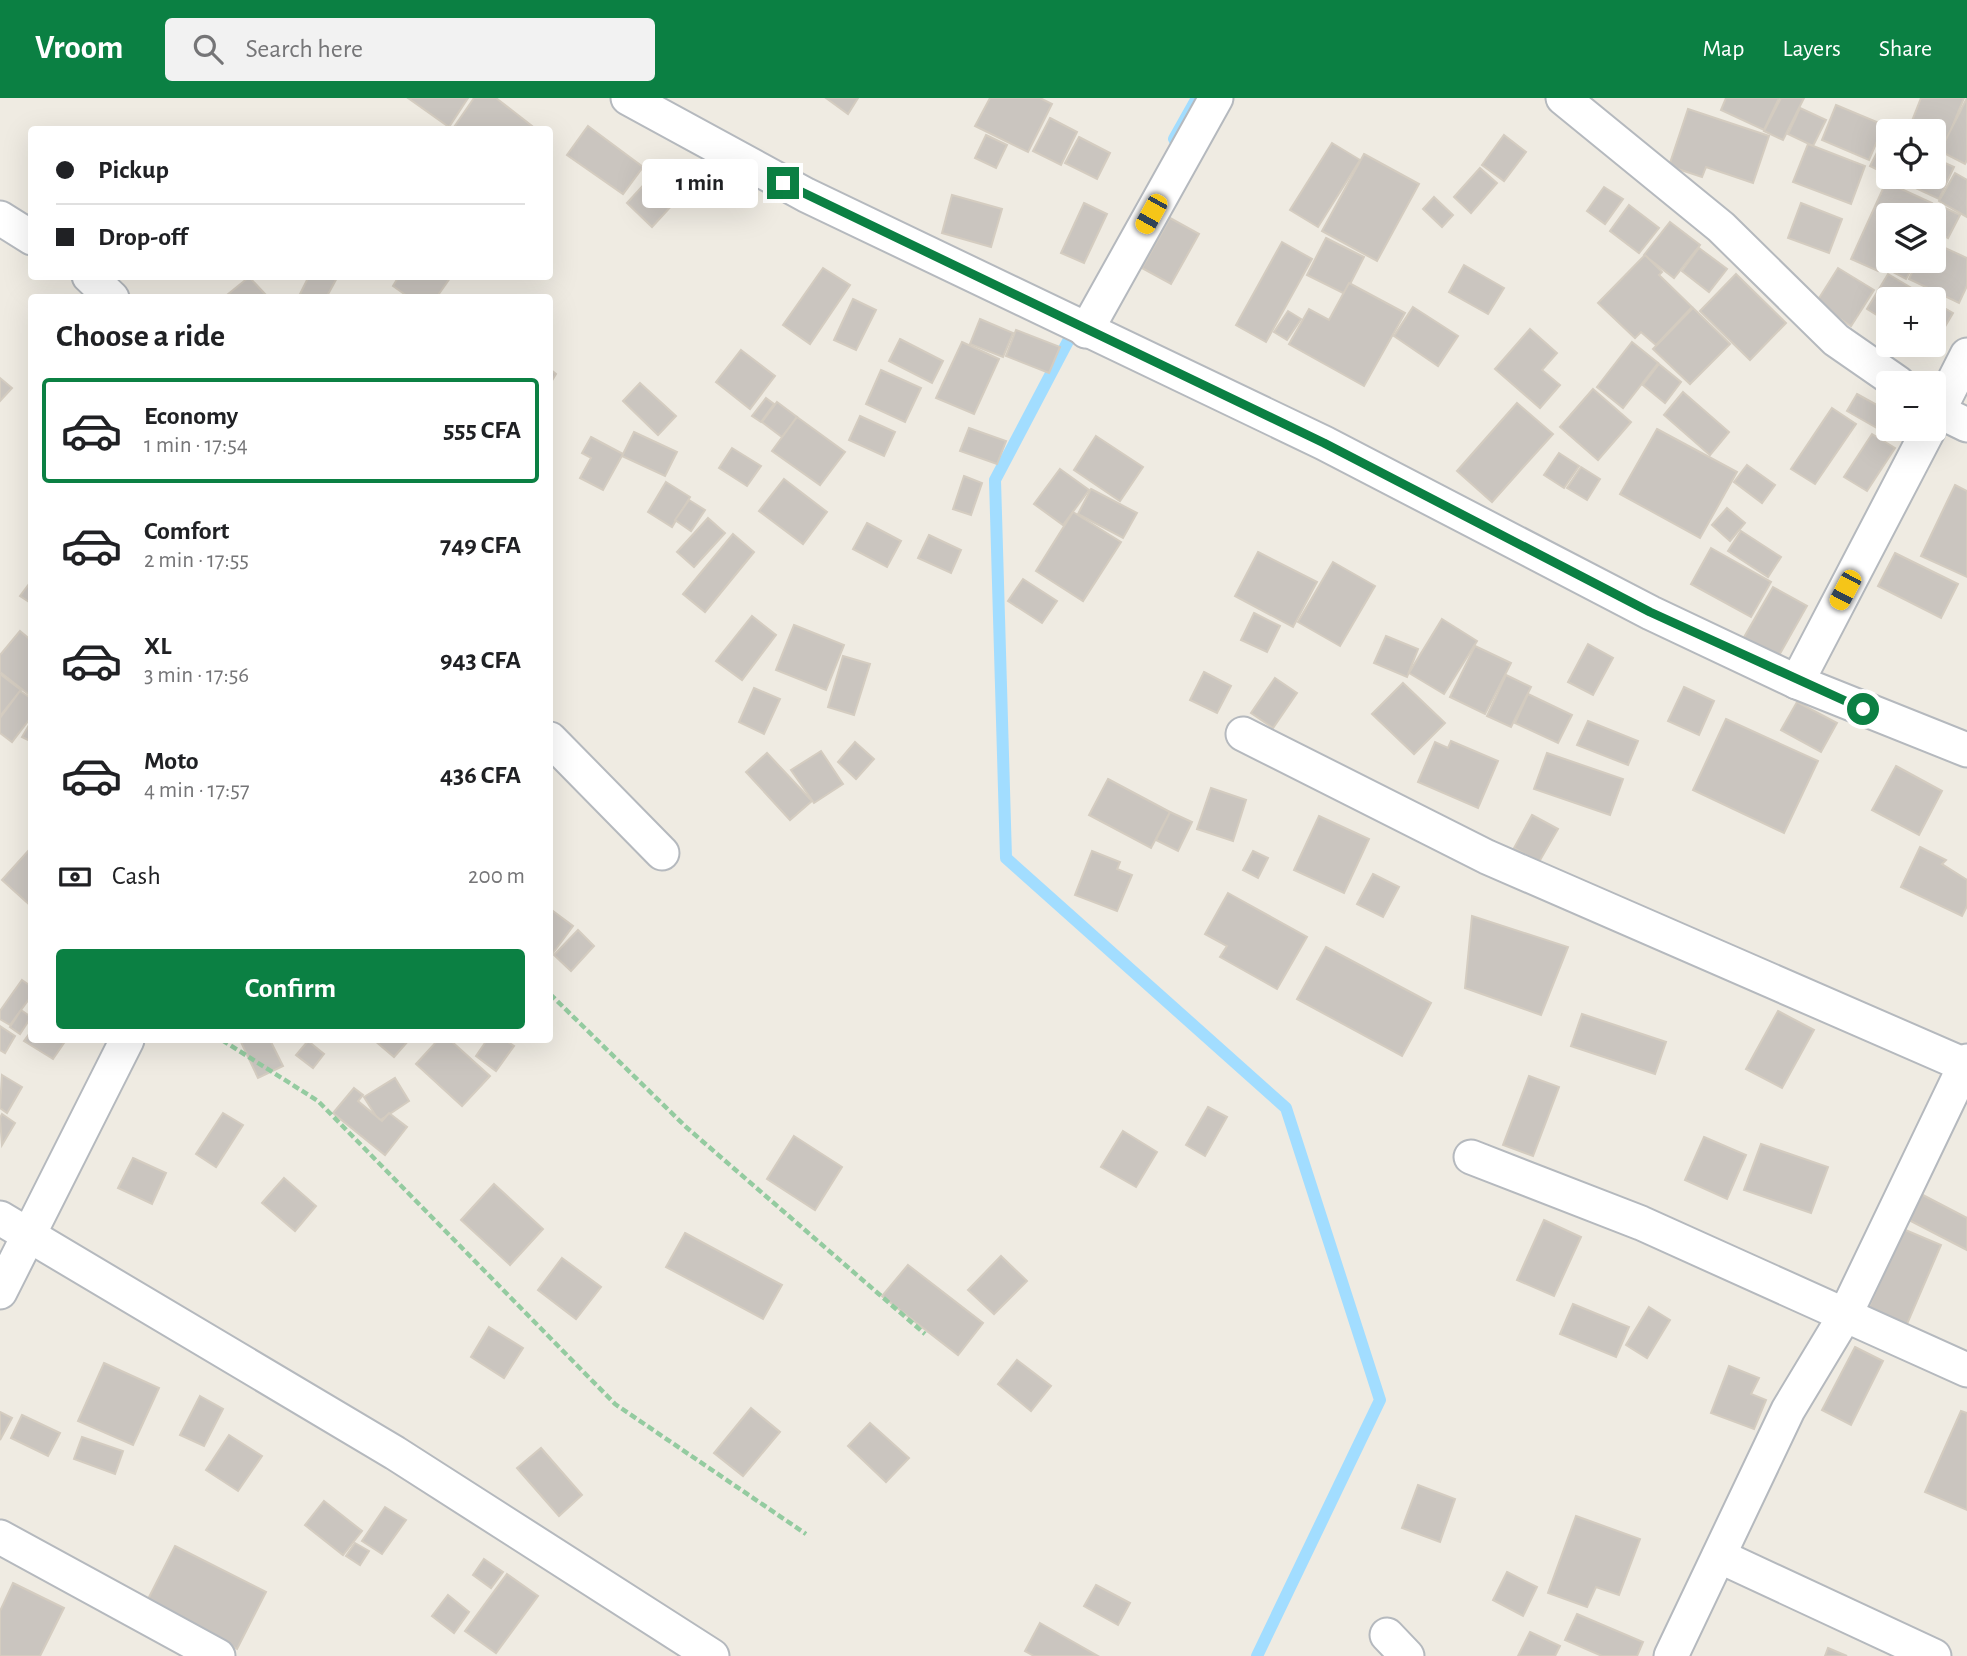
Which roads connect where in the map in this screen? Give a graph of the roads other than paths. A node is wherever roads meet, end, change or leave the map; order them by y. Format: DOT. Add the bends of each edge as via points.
graph roads {
  1 [pos="628,98"];
  2 [pos="1216,98"];
  3 [pos="1563,98"];
  4 [pos="0,218"];
  5 [pos="28,236"];
  6 [pos="93,280"];
  7 [pos="108,294"];
  8 [pos="1086,331"];
  9 [pos="1967,355"];
  10 [pos="1881,371"];
  11 [pos="1946,405"];
  12 [pos="1928,441"];
  13 [pos="1797,682"];
  14 [pos="1243,734"];
  15 [pos="553,742"];
  16 [pos="1967,750"];
  17 [pos="662,853"];
  18 [pos="125,1043"];
  19 [pos="1966,1064"];
  20 [pos="1471,1157"];
  21 [pos="13,1227"];
  22 [pos="0,1292"];
  23 [pos="1844,1317"];
  24 [pos="1967,1370"];
  25 [pos="0,1537"];
  26 [pos="1719,1556"];
  27 [pos="218,1656"];
  28 [pos="712,1656"];
  29 [pos="1671,1656"];
  30 [pos="1934,1656"];
  1 -- 8 [label="street" via="806,195"];
  2 -- 8 [label="street"];
  3 -- 10 [label="street" via="1721,227 1836,340"];
  4 -- 5 [label="street"];
  6 -- 7 [label="street"];
  8 -- 13 [label="street" via="1324,443 1650,612"];
  9 -- 11 [label="street"];
  12 -- 13 [label="street"];
  13 -- 16 [label="street"];
  14 -- 19 [label="street" via="1487,857"];
  15 -- 17 [label="street"];
  18 -- 21 [label="street"];
  19 -- 23 [label="street"];
  20 -- 23 [label="street" via="1641,1223"];
  21 -- 22 [label="street"];
  21 -- 28 [label="street" via="396,1453"];
  23 -- 24 [label="street"];
  23 -- 26 [label="street" via="1788,1410"];
  25 -- 27 [label="street"];
  26 -- 29 [label="street"];
  26 -- 30 [label="street"];
}
